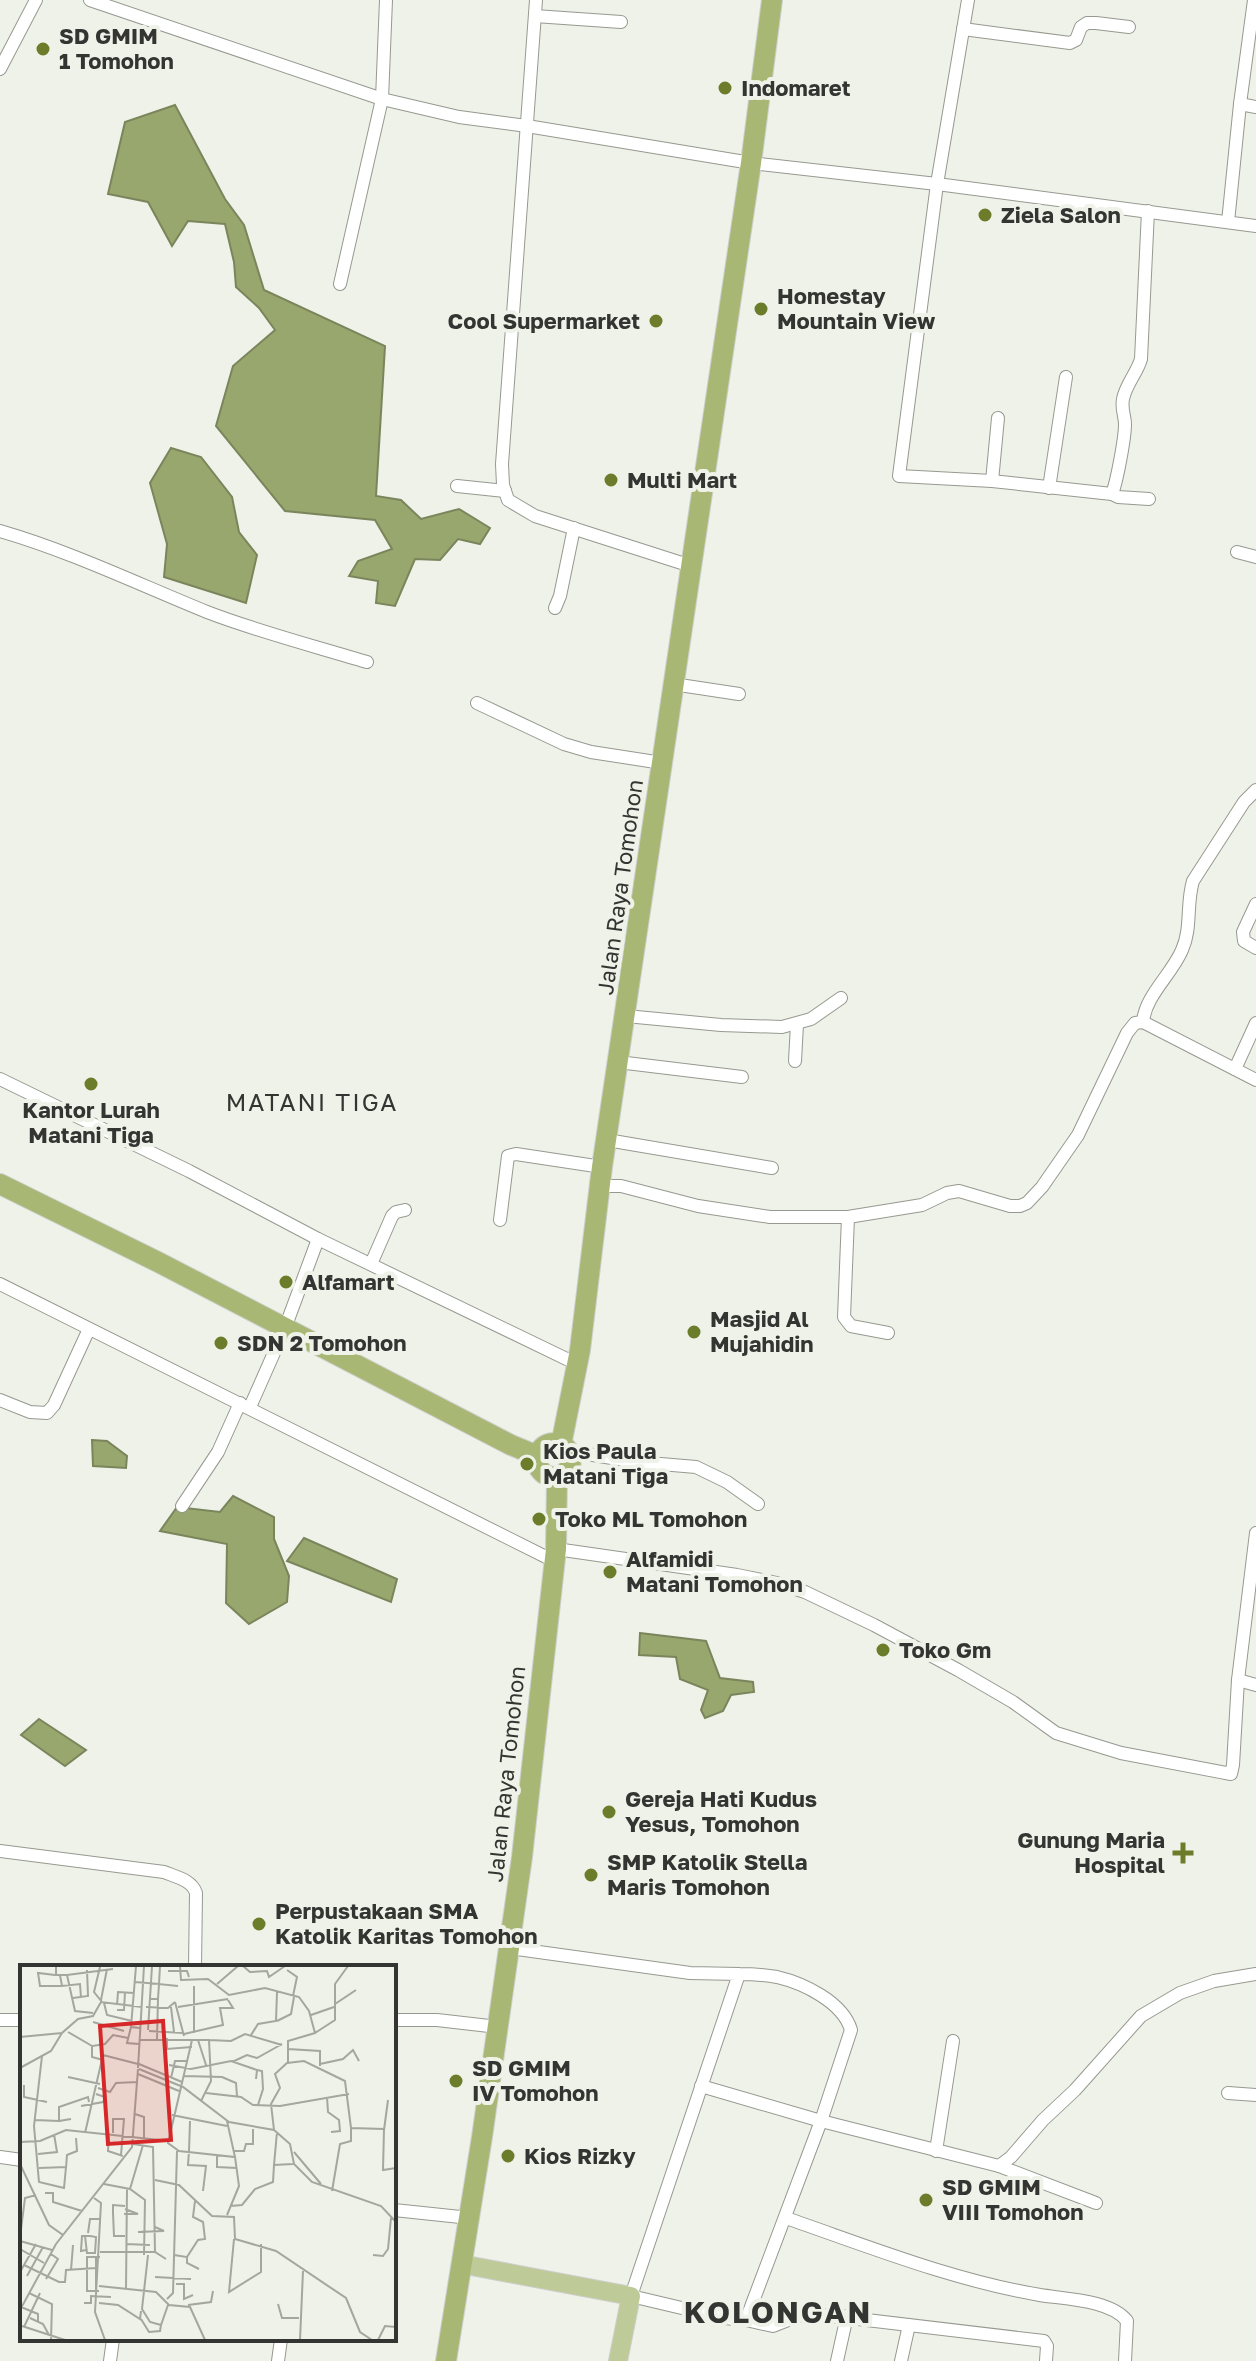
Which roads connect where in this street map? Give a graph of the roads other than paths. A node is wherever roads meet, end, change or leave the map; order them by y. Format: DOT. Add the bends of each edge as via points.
graph roads {
  1 [pos="36,0"];
  2 [pos="90,0"];
  3 [pos="386,0"];
  4 [pos="536,0"];
  5 [pos="772,0"];
  6 [pos="968,0"];
  7 [pos="1253,0"];
  8 [pos="535,16"];
  9 [pos="621,22"];
  10 [pos="1129,27"];
  11 [pos="963,29"];
  12 [pos="0,69"];
  13 [pos="382,99"];
  14 [pos="1240,104"];
  15 [pos="1256,107"];
  16 [pos="527,126"];
  17 [pos="751,163"];
  18 [pos="937,184"];
  19 [pos="1148,211"];
  20 [pos="1228,222"];
  21 [pos="1256,226"];
  22 [pos="340,284"];
  23 [pos="1066,377"];
  24 [pos="998,418"];
  25 [pos="992,481"];
  26 [pos="457,486"];
  27 [pos="1049,488"];
  28 [pos="505,491"];
  29 [pos="1112,494"];
  30 [pos="1149,499"];
  31 [pos="574,528"];
  32 [pos="0,531"];
  33 [pos="1237,552"];
  34 [pos="1256,557"];
  35 [pos="691,566"];
  36 [pos="555,608"];
  37 [pos="367,662"];
  38 [pos="673,684"];
  39 [pos="739,694"];
  40 [pos="477,703"];
  41 [pos="662,763"];
  42 [pos="1256,790"];
  43 [pos="1256,904"];
  44 [pos="1256,948"];
  45 [pos="841,998"];
  46 [pos="626,1016"];
  47 [pos="1143,1022"];
  48 [pos="1256,1023"];
  49 [pos="797,1024"];
  50 [pos="795,1061"];
  51 [pos="618,1062"];
  52 [pos="1235,1069"];
  53 [pos="742,1077"];
  54 [pos="0,1079"];
  55 [pos="1256,1080"];
  56 [pos="607,1140"];
  57 [pos="772,1168"];
  58 [pos="601,1176"];
  59 [pos="0,1184"];
  60 [pos="405,1210"];
  61 [pos="848,1217"];
  62 [pos="500,1220"];
  63 [pos="318,1239"];
  64 [pos="371,1264"];
  65 [pos="0,1284"];
  66 [pos="285,1328"];
  67 [pos="89,1329"];
  68 [pos="888,1333"];
  69 [pos="577,1364"];
  70 [pos="0,1400"];
  71 [pos="245,1405"];
  72 [pos="565,1448"];
  73 [pos="538,1456"];
  74 [pos="557,1477"];
  75 [pos="758,1504"];
  76 [pos="182,1506"];
  77 [pos="1256,1533"];
  78 [pos="555,1555"];
  79 [pos="1238,1680"];
  80 [pos="1256,1685"];
  81 [pos="0,1851"];
  82 [pos="510,1948"];
  83 [pos="195,1965"];
  84 [pos="739,1974"];
  85 [pos="1256,1974"];
  86 [pos="396,2020"];
  87 [pos="498,2027"];
  88 [pos="953,2041"];
  89 [pos="701,2086"];
  90 [pos="1228,2093"];
  91 [pos="1256,2095"];
  92 [pos="821,2121"];
  93 [pos="936,2151"];
  94 [pos="0,2157"];
  95 [pos="20,2160"];
  96 [pos="999,2166"];
  97 [pos="1096,2203"];
  98 [pos="396,2210"];
  99 [pos="470,2218"];
  100 [pos="786,2218"];
  101 [pos="461,2264"];
  102 [pos="631,2296"];
  103 [pos="847,2316"];
  104 [pos="746,2320"];
  105 [pos="909,2325"];
  106 [pos="113,2341"];
  107 [pos="281,2341"];
  108 [pos="110,2361"];
  109 [pos="278,2361"];
  110 [pos="446,2361"];
  111 [pos="618,2361"];
  112 [pos="837,2361"];
  113 [pos="901,2361"];
  114 [pos="1046,2361"];
  115 [pos="1125,2361"];
  1 -- 12 [label="street"];
  2 -- 13 [label="street"];
  3 -- 13 [label="street"];
  4 -- 8 [label="street"];
  5 -- 17 [label="highway, Jalan Raya Tomohon"];
  6 -- 11 [label="street"];
  7 -- 14 [label="street"];
  8 -- 9 [label="street"];
  8 -- 16 [label="street"];
  10 -- 11 [label="street" via="1087,23 1070,43"];
  11 -- 18 [label="street"];
  13 -- 16 [label="street"];
  13 -- 22 [label="street"];
  14 -- 15 [label="street"];
  14 -- 20 [label="street"];
  16 -- 17 [label="street"];
  16 -- 28 [label="street" via="502,464"];
  17 -- 18 [label="street"];
  17 -- 35 [label="highway, Jalan Raya Tomohon"];
  18 -- 19 [label="street"];
  18 -- 25 [label="street" via="899,476"];
  19 -- 20 [label="street"];
  19 -- 29 [label="street" via="1141,359 1123,398 1125,421"];
  20 -- 21 [label="street"];
  23 -- 27 [label="street"];
  24 -- 25 [label="street"];
  25 -- 27 [label="street"];
  26 -- 28 [label="street"];
  27 -- 29 [label="street"];
  28 -- 31 [label="street" via="520,509"];
  29 -- 30 [label="street"];
  31 -- 35 [label="street"];
  31 -- 36 [label="street"];
  32 -- 37 [label="street" via="210,613"];
  33 -- 34 [label="street"];
  35 -- 38 [label="highway, Jalan Raya Tomohon"];
  38 -- 39 [label="street"];
  38 -- 41 [label="highway, Jalan Raya Tomohon"];
  40 -- 41 [label="street" via="578,749"];
  41 -- 46 [label="highway, Jalan Raya Tomohon"];
  42 -- 47 [label="street" via="1193,881 1182,950"];
  43 -- 44 [label="street" via="1243,937"];
  45 -- 49 [label="street"];
  46 -- 49 [label="street" via="755,1027"];
  46 -- 51 [label="highway, Jalan Raya Tomohon"];
  47 -- 52 [label="street"];
  47 -- 61 [label="street" via="1127,1033 1078,1135 1027,1203 1010,1206 959,1191 922,1205"];
  48 -- 52 [label="street"];
  49 -- 50 [label="street"];
  51 -- 53 [label="street"];
  51 -- 56 [label="highway, Jalan Raya Tomohon"];
  52 -- 55 [label="street"];
  54 -- 63 [label="street"];
  56 -- 57 [label="street"];
  56 -- 58 [label="highway, Jalan Raya Tomohon"];
  58 -- 61 [label="street" via="698,1206 770,1217"];
  58 -- 62 [label="street" via="508,1156"];
  58 -- 69 [label="highway, Jalan Raya Tomohon"];
  59 -- 66 [label="highway"];
  60 -- 64 [label="street" via="392,1216"];
  61 -- 68 [label="street" via="844,1317 851,1326"];
  63 -- 64 [label="street"];
  63 -- 66 [label="street"];
  64 -- 69 [label="street"];
  65 -- 67 [label="street"];
  66 -- 71 [label="street"];
  66 -- 73 [label="highway"];
  67 -- 70 [label="street" via="47,1413"];
  67 -- 71 [label="street"];
  69 -- 72 [label="highway, Jalan Raya Tomohon"];
  71 -- 76 [label="street"];
  71 -- 78 [label="street"];
  72 -- 73 [label="highway" via="547,1445"];
  72 -- 74 [label="highway, Jalan Raya Tomohon" via="570,1465"];
  72 -- 75 [label="street" via="696,1467"];
  73 -- 74 [label="highway" via="540,1469"];
  74 -- 78 [label="highway, Jalan Raya Tomohon"];
  77 -- 79 [label="street"];
  78 -- 79 [label="street" via="737,1575 805,1592 991,1688 1056,1733 1210,1771 1231,1774"];
  78 -- 82 [label="highway, Jalan Raya Tomohon"];
  79 -- 80 [label="street"];
  81 -- 83 [label="street" via="164,1872 189,1883 196,1893"];
  82 -- 84 [label="street" via="690,1973"];
  82 -- 87 [label="highway, Jalan Raya Tomohon"];
  84 -- 89 [label="street"];
  84 -- 92 [label="street" via="797,1983 849,2023"];
  85 -- 96 [label="street" via="1180,1993 1141,2016"];
  86 -- 87 [label="street"];
  87 -- 99 [label="highway, Jalan Raya Tomohon"];
  88 -- 93 [label="street"];
  89 -- 92 [label="street"];
  89 -- 102 [label="street"];
  90 -- 91 [label="street"];
  92 -- 93 [label="street"];
  92 -- 100 [label="street"];
  93 -- 96 [label="street"];
  94 -- 95 [label="street"];
  96 -- 97 [label="street"];
  98 -- 99 [label="street"];
  99 -- 101 [label="highway, Jalan Raya Tomohon"];
  100 -- 104 [label="street"];
  100 -- 115 [label="street" via="942,2273 1110,2307 1127,2321"];
  101 -- 102 [label="main road"];
  101 -- 110 [label="highway, Jalan Raya Tomohon"];
  102 -- 104 [label="street"];
  102 -- 111 [label="main road"];
  103 -- 104 [label="street" via="801,2315 773,2326"];
  103 -- 105 [label="street"];
  103 -- 112 [label="street"];
  105 -- 113 [label="street"];
  105 -- 114 [label="street" via="1044,2341"];
  106 -- 108 [label="street"];
  107 -- 109 [label="street"];
}
